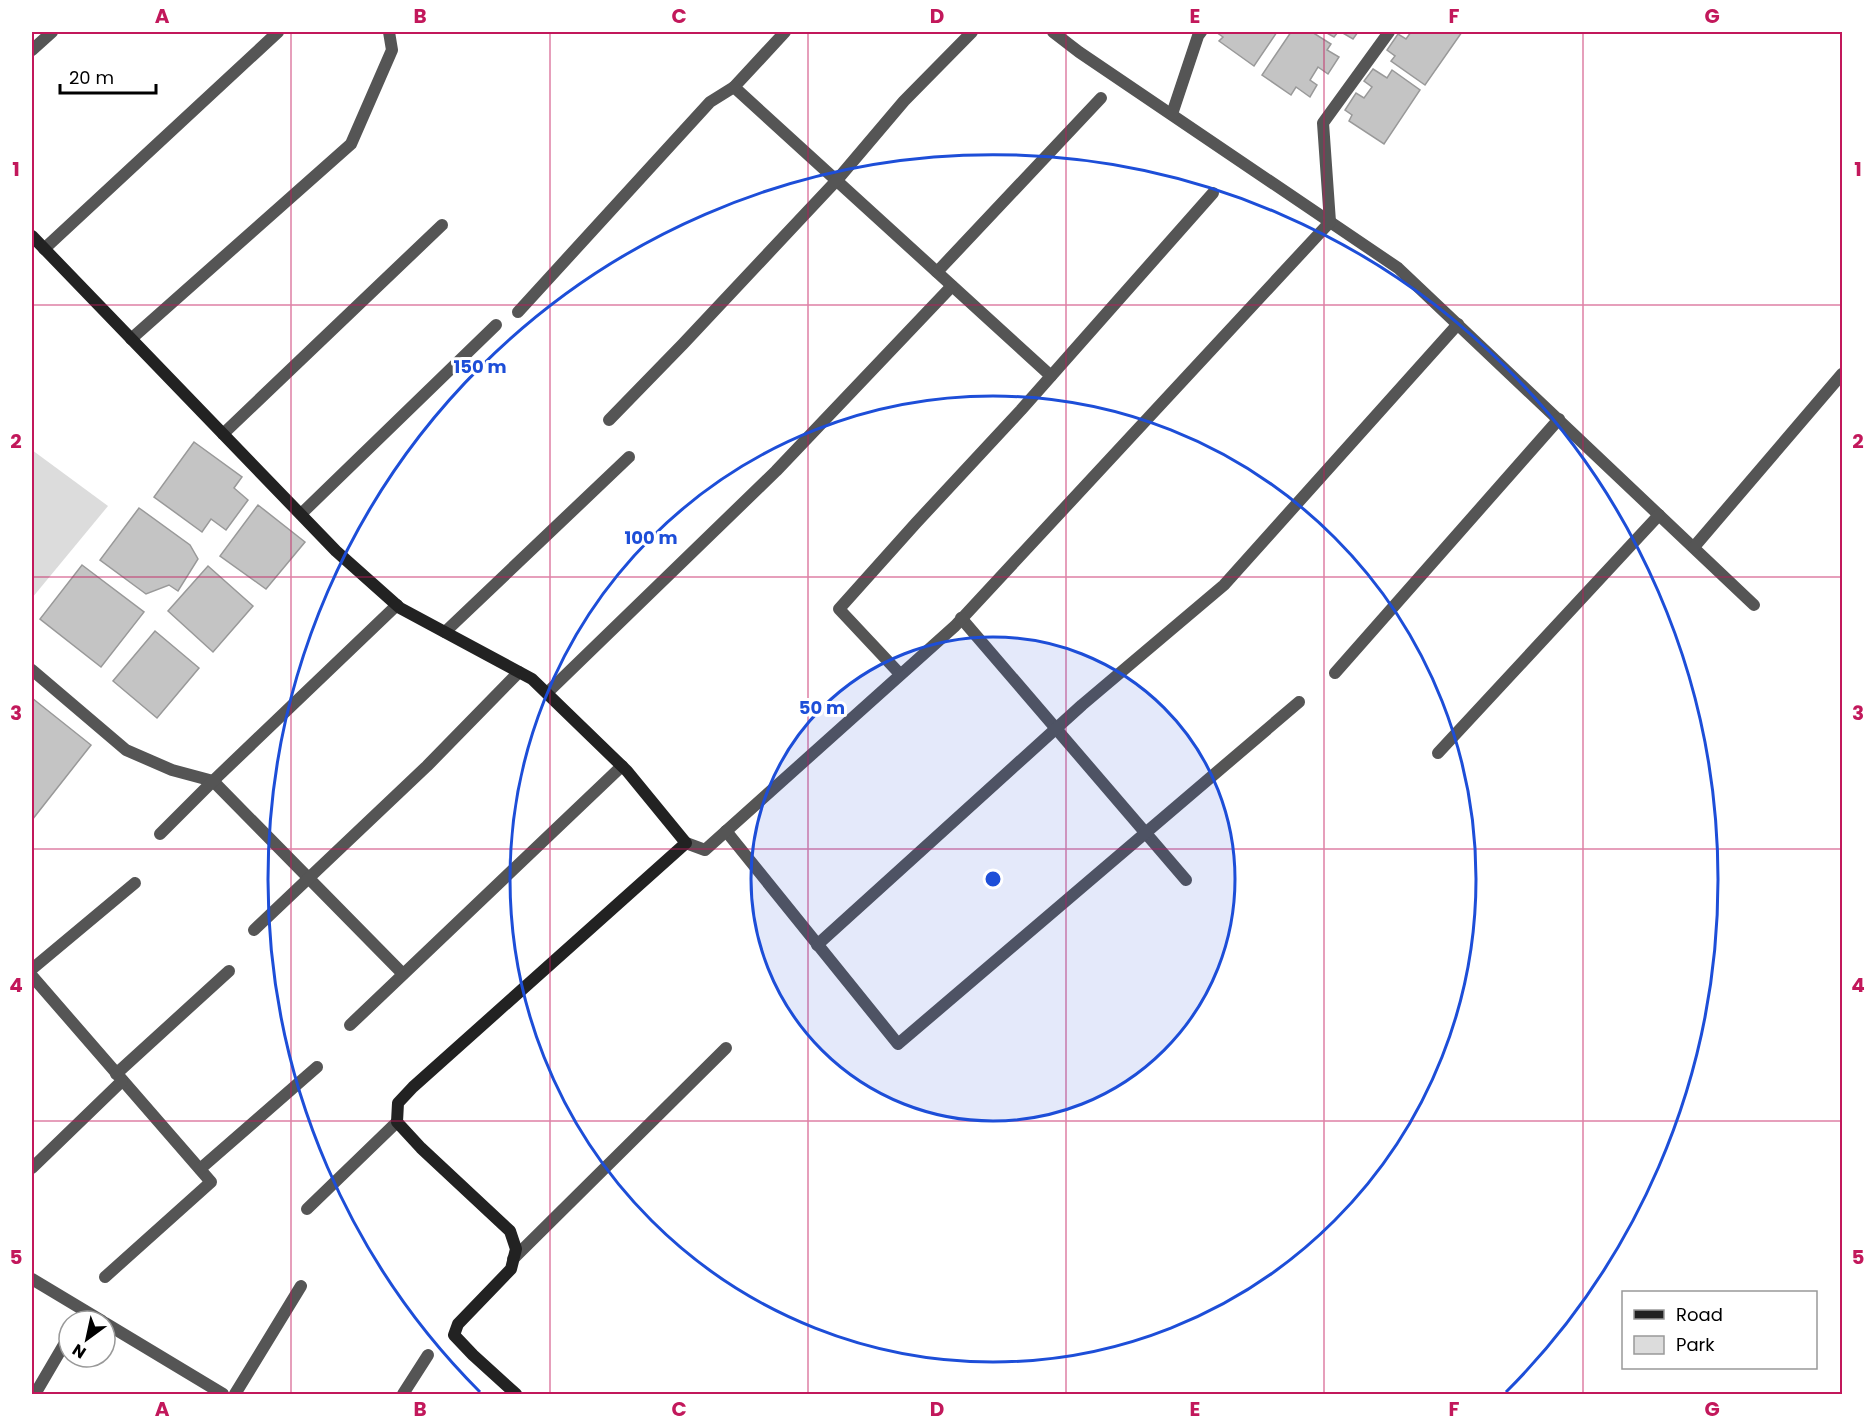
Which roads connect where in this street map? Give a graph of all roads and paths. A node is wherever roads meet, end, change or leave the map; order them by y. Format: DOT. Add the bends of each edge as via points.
graph roads {
  1 [pos="52,32"];
  2 [pos="278,32"];
  3 [pos="389,32"];
  4 [pos="785,32"];
  5 [pos="972,32"];
  6 [pos="1053,32"];
  7 [pos="1201,32"];
  8 [pos="1389,32"];
  9 [pos="32,50"];
  10 [pos="734,87"];
  11 [pos="1101,98"];
  12 [pos="1172,114"];
  13 [pos="837,180"];
  14 [pos="1213,192"];
  15 [pos="1330,222"];
  16 [pos="442,225"];
  17 [pos="32,236"];
  18 [pos="44,249"];
  19 [pos="937,272"];
  20 [pos="952,286"];
  21 [pos="518,312"];
  22 [pos="1458,324"];
  23 [pos="496,325"];
  24 [pos="131,339"];
  25 [pos="1842,374"];
  26 [pos="1051,376"];
  27 [pos="1559,419"];
  28 [pos="609,420"];
  29 [pos="223,434"];
  30 [pos="629,457"];
  31 [pos="301,514"];
  32 [pos="1659,515"];
  33 [pos="1694,547"];
  34 [pos="397,605"];
  35 [pos="1754,605"];
  36 [pos="961,618"];
  37 [pos="445,632"];
  38 [pos="32,670"];
  39 [pos="519,672"];
  40 [pos="1335,673"];
  41 [pos="900,674"];
  42 [pos="547,693"];
  43 [pos="1299,702"];
  44 [pos="1056,728"];
  45 [pos="1438,753"];
  46 [pos="622,766"];
  47 [pos="213,781"];
  48 [pos="726,831"];
  49 [pos="1145,832"];
  50 [pos="160,834"];
  51 [pos="686,843"];
  52 [pos="308,878"];
  53 [pos="1186,880"];
  54 [pos="135,883"];
  55 [pos="254,930"];
  56 [pos="817,945"];
  57 [pos="32,969"];
  58 [pos="229,971"];
  59 [pos="403,974"];
  60 [pos="32,976"];
  61 [pos="350,1025"];
  62 [pos="726,1048"];
  63 [pos="317,1067"];
  64 [pos="119,1077"];
  65 [pos="397,1122"];
  66 [pos="32,1168"];
  67 [pos="200,1169"];
  68 [pos="307,1209"];
  69 [pos="513,1259"];
  70 [pos="105,1277"];
  71 [pos="32,1279"];
  72 [pos="301,1286"];
  73 [pos="72,1309"];
  74 [pos="117,1331"];
  75 [pos="428,1355"];
  76 [pos="57,1357"];
  77 [pos="220,1394"];
  78 [pos="35,1395"];
  79 [pos="235,1395"];
  80 [pos="403,1395"];
  81 [pos="516,1395"];
  1 -- 9 [label="street"];
  2 -- 18 [label="street"];
  3 -- 24 [label="street" via="392,50 351,144"];
  4 -- 10 [label="street"];
  5 -- 13 [label="street" via="904,101"];
  6 -- 12 [label="street"];
  7 -- 12 [label="street"];
  8 -- 15 [label="street" via="1323,123"];
  10 -- 13 [label="street"];
  10 -- 21 [label="street" via="710,102"];
  11 -- 19 [label="street"];
  12 -- 15 [label="street"];
  13 -- 19 [label="street"];
  13 -- 28 [label="street"];
  14 -- 26 [label="street"];
  15 -- 22 [label="street" via="1398,268"];
  15 -- 36 [label="street"];
  16 -- 29 [label="street"];
  17 -- 18 [label="street"];
  18 -- 24 [label="street"];
  19 -- 20 [label="street"];
  20 -- 26 [label="street"];
  20 -- 42 [label="street" via="776,471"];
  22 -- 27 [label="street"];
  22 -- 44 [label="street" via="1224,585"];
  23 -- 31 [label="street"];
  24 -- 29 [label="street"];
  25 -- 33 [label="street"];
  26 -- 41 [label="street" via="839,609"];
  27 -- 32 [label="street"];
  27 -- 40 [label="street"];
  29 -- 31 [label="street"];
  30 -- 37 [label="street"];
  31 -- 34 [label="street"];
  32 -- 33 [label="street"];
  32 -- 45 [label="street"];
  33 -- 35 [label="street"];
  34 -- 37 [label="street"];
  34 -- 47 [label="street"];
  36 -- 41 [label="street"];
  36 -- 44 [label="street"];
  37 -- 39 [label="street"];
  38 -- 47 [label="street" via="126,750 172,770"];
  39 -- 42 [label="street"];
  39 -- 52 [label="street"];
  41 -- 48 [label="street"];
  42 -- 46 [label="street"];
  43 -- 49 [label="street"];
  44 -- 49 [label="street"];
  44 -- 56 [label="street"];
  46 -- 51 [label="street"];
  46 -- 59 [label="street"];
  47 -- 50 [label="street"];
  47 -- 52 [label="street"];
  48 -- 51 [label="street" via="705,850"];
  48 -- 56 [label="street"];
  49 -- 53 [label="street"];
  49 -- 56 [label="street" via="898,1044"];
  51 -- 65 [label="street" via="413,1087 398,1103"];
  52 -- 55 [label="street"];
  52 -- 59 [label="street"];
  54 -- 57 [label="street"];
  58 -- 64 [label="street"];
  59 -- 61 [label="street"];
  60 -- 64 [label="street"];
  62 -- 69 [label="street"];
  63 -- 67 [label="street"];
  64 -- 66 [label="street"];
  64 -- 67 [label="street"];
  65 -- 68 [label="street"];
  65 -- 69 [label="street" via="510,1231 516,1249"];
  67 -- 70 [label="street" via="211,1182"];
  69 -- 81 [label="street" via="511,1269 458,1324 454,1335"];
  71 -- 73 [label="street"];
  72 -- 79 [label="street"];
  74 -- 77 [label="street"];
  75 -- 80 [label="street"];
  76 -- 78 [label="street"];
}
